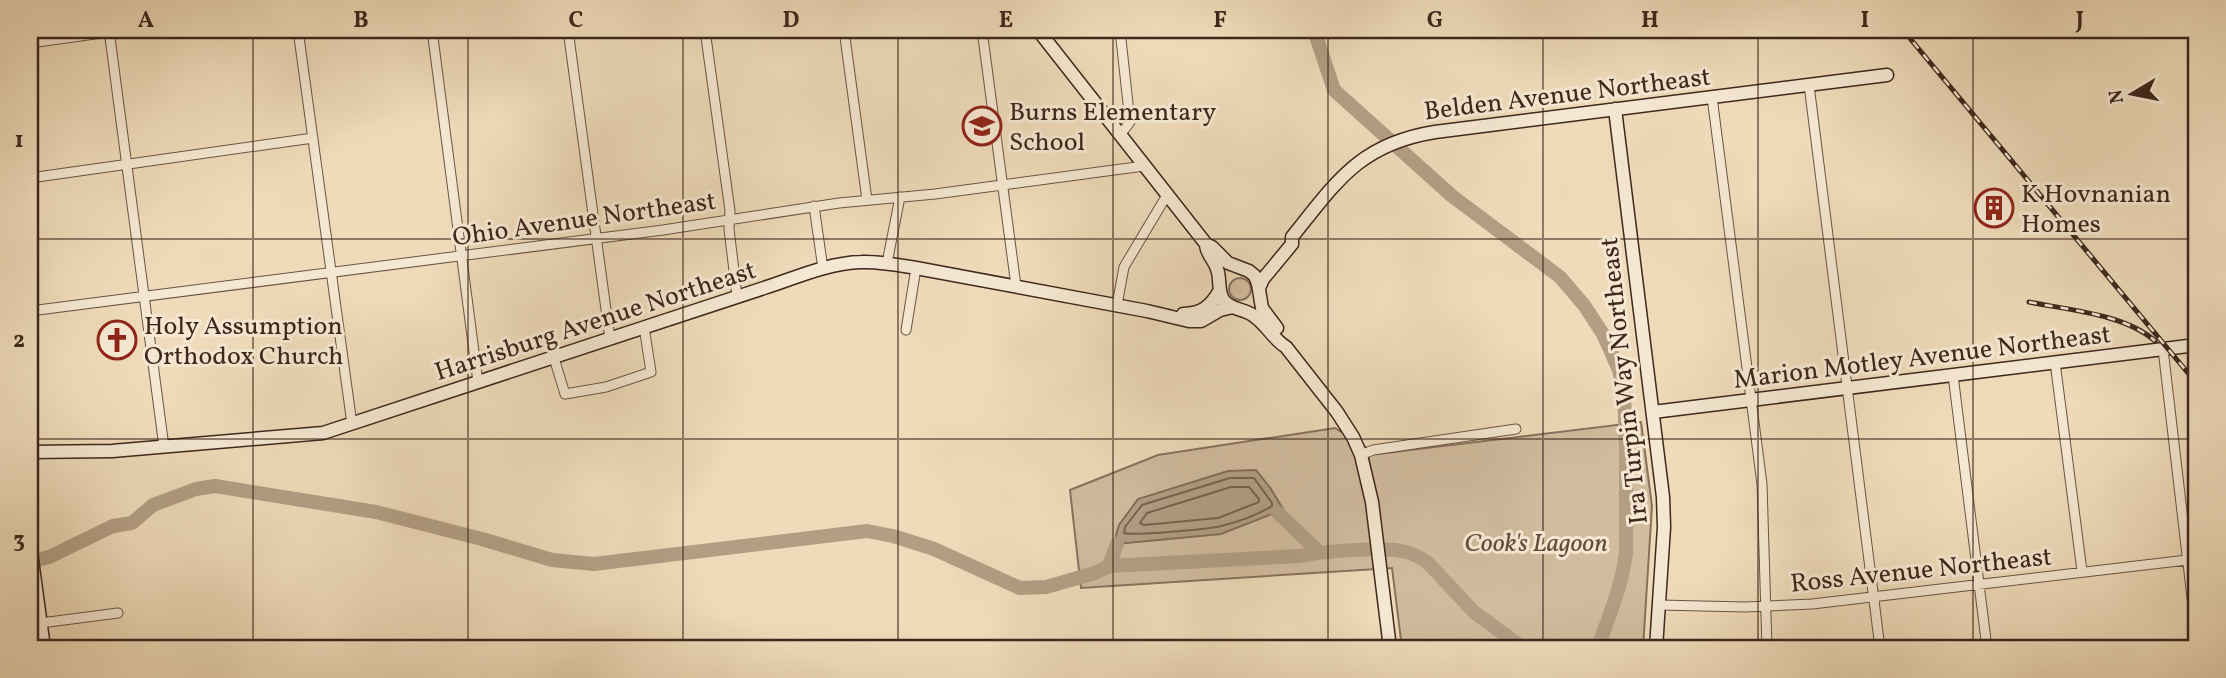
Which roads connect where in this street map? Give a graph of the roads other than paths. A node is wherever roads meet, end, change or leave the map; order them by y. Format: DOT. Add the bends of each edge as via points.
graph roads {
  1 [pos="298,30"];
  2 [pos="432,30"];
  3 [pos="568,30"];
  4 [pos="705,30"];
  5 [pos="844,30"];
  6 [pos="982,30"];
  7 [pos="1038,30"];
  8 [pos="1120,30"];
  9 [pos="109,31"];
  10 [pos="30,43"];
  11 [pos="1887,75"];
  12 [pos="1809,85"];
  13 [pos="1712,97"];
  14 [pos="1615,109"];
  15 [pos="1120,135"];
  16 [pos="313,138"];
  17 [pos="126,164"];
  18 [pos="1144,166"];
  19 [pos="30,178"];
  20 [pos="1004,186"];
  21 [pos="1167,195"];
  22 [pos="900,197"];
  23 [pos="867,200"];
  24 [pos="814,206"];
  25 [pos="729,220"];
  26 [pos="1292,237"];
  27 [pos="596,239"];
  28 [pos="1206,244"];
  29 [pos="462,256"];
  30 [pos="887,263"];
  31 [pos="916,268"];
  32 [pos="823,269"];
  33 [pos="1243,269"];
  34 [pos="331,272"];
  35 [pos="1017,286"];
  36 [pos="1220,289"];
  37 [pos="1259,290"];
  38 [pos="144,296"];
  39 [pos="737,296"];
  40 [pos="1117,305"];
  41 [pos="1236,308"];
  42 [pos="30,311"];
  43 [pos="1172,316"];
  44 [pos="645,327"];
  45 [pos="906,330"];
  46 [pos="610,339"];
  47 [pos="2196,345"];
  48 [pos="1286,347"];
  49 [pos="2163,349"];
  50 [pos="554,358"];
  51 [pos="2055,362"];
  52 [pos="1953,375"];
  53 [pos="478,382"];
  54 [pos="1847,388"];
  55 [pos="1751,401"];
  56 [pos="1653,412"];
  57 [pos="352,424"];
  58 [pos="1516,429"];
  59 [pos="164,447"];
  60 [pos="30,452"];
  61 [pos="1361,455"];
  62 [pos="30,545"];
  63 [pos="2187,560"];
  64 [pos="2082,571"];
  65 [pos="1979,583"];
  66 [pos="1874,598"];
  67 [pos="1658,605"];
  68 [pos="1766,607"];
  69 [pos="118,613"];
  70 [pos="41,623"];
  71 [pos="2196,632"];
  72 [pos="44,648"];
  73 [pos="1390,648"];
  74 [pos="1656,648"];
  75 [pos="1767,648"];
  76 [pos="1880,648"];
  77 [pos="1987,648"];
  1 -- 16 [label="street"];
  2 -- 29 [label="street"];
  3 -- 27 [label="street"];
  4 -- 25 [label="street"];
  5 -- 23 [label="street"];
  6 -- 20 [label="street"];
  7 -- 15 [label="street"];
  8 -- 15 [label="street" via="1130,122"];
  9 -- 10 [label="street"];
  9 -- 17 [label="street"];
  11 -- 12 [label="street, Belden Avenue Northeast"];
  12 -- 13 [label="street, Belden Avenue Northeast"];
  12 -- 54 [label="street"];
  13 -- 14 [label="street, Belden Avenue Northeast"];
  13 -- 55 [label="street"];
  14 -- 26 [label="street, Belden Avenue Northeast" via="1412,136 1378,149 1343,175"];
  14 -- 56 [label="street, Ira Turpin Way Northeast"];
  15 -- 18 [label="street"];
  16 -- 17 [label="street"];
  16 -- 34 [label="street"];
  17 -- 19 [label="street"];
  17 -- 38 [label="street"];
  18 -- 20 [label="street, Ohio Avenue Northeast"];
  18 -- 21 [label="street"];
  20 -- 22 [label="street, Ohio Avenue Northeast"];
  20 -- 35 [label="street"];
  21 -- 28 [label="street"];
  21 -- 40 [label="street" via="1124,267"];
  22 -- 23 [label="street, Ohio Avenue Northeast"];
  22 -- 30 [label="street"];
  23 -- 24 [label="street, Ohio Avenue Northeast"];
  24 -- 25 [label="street, Ohio Avenue Northeast"];
  24 -- 32 [label="street"];
  25 -- 27 [label="street, Ohio Avenue Northeast"];
  25 -- 39 [label="street"];
  26 -- 33 [label="street, Belden Avenue Northeast" via="1264,265"];
  26 -- 37 [label="street, Belden Avenue Northeast" via="1292,244"];
  27 -- 29 [label="street, Ohio Avenue Northeast"];
  27 -- 46 [label="street"];
  28 -- 33 [label="street"];
  28 -- 36 [label="street"];
  29 -- 34 [label="street, Ohio Avenue Northeast"];
  29 -- 53 [label="street"];
  30 -- 31 [label="street, Harrisburg Avenue Northeast"];
  30 -- 32 [label="street, Harrisburg Avenue Northeast" via="855,262"];
  31 -- 35 [label="street, Harrisburg Avenue Northeast"];
  31 -- 45 [label="street"];
  32 -- 39 [label="street, Harrisburg Avenue Northeast"];
  33 -- 36 [label="street" via="1227,274"];
  33 -- 37 [label="street" via="1255,276"];
  34 -- 38 [label="street, Ohio Avenue Northeast"];
  34 -- 57 [label="street"];
  35 -- 40 [label="street, Harrisburg Avenue Northeast"];
  36 -- 41 [label="street" via="1224,300"];
  36 -- 43 [label="street, Harrisburg Avenue Northeast" via="1203,310"];
  37 -- 41 [label="street" via="1252,303"];
  37 -- 48 [label="street" via="1263,310"];
  38 -- 42 [label="street, Ohio Avenue Northeast"];
  38 -- 59 [label="street"];
  39 -- 44 [label="street, Harrisburg Avenue Northeast"];
  40 -- 43 [label="street, Harrisburg Avenue Northeast"];
  41 -- 43 [label="street, Harrisburg Avenue Northeast" via="1199,321"];
  41 -- 48 [label="street" via="1254,316"];
  44 -- 46 [label="street, Harrisburg Avenue Northeast"];
  44 -- 50 [label="street" via="651,372 565,394"];
  46 -- 50 [label="street, Harrisburg Avenue Northeast"];
  47 -- 49 [label="street, Marion Motley Avenue Northeast"];
  48 -- 61 [label="street" via="1337,412"];
  49 -- 51 [label="street, Marion Motley Avenue Northeast"];
  49 -- 63 [label="street"];
  50 -- 53 [label="street, Harrisburg Avenue Northeast"];
  51 -- 52 [label="street, Marion Motley Avenue Northeast"];
  51 -- 64 [label="street"];
  52 -- 54 [label="street, Marion Motley Avenue Northeast"];
  52 -- 65 [label="street"];
  53 -- 57 [label="street, Harrisburg Avenue Northeast"];
  54 -- 55 [label="street, Marion Motley Avenue Northeast"];
  54 -- 66 [label="street"];
  55 -- 56 [label="street, Marion Motley Avenue Northeast"];
  55 -- 68 [label="street" via="1762,484"];
  56 -- 67 [label="street, Ira Turpin Way Northeast" via="1664,509"];
  57 -- 59 [label="street, Harrisburg Avenue Northeast" via="323,433"];
  58 -- 61 [label="street"];
  59 -- 60 [label="street, Harrisburg Avenue Northeast"];
  61 -- 73 [label="street" via="1370,490"];
  62 -- 70 [label="street"];
  63 -- 64 [label="street, Ross Avenue Northeast"];
  63 -- 71 [label="street"];
  64 -- 65 [label="street, Ross Avenue Northeast"];
  65 -- 66 [label="street, Ross Avenue Northeast"];
  65 -- 77 [label="street"];
  66 -- 68 [label="street, Ross Avenue Northeast"];
  66 -- 76 [label="street"];
  67 -- 68 [label="street, Ross Avenue Northeast"];
  67 -- 74 [label="street, Ira Turpin Way Northeast"];
  68 -- 75 [label="street"];
  69 -- 70 [label="street"];
  70 -- 72 [label="street"];
}
